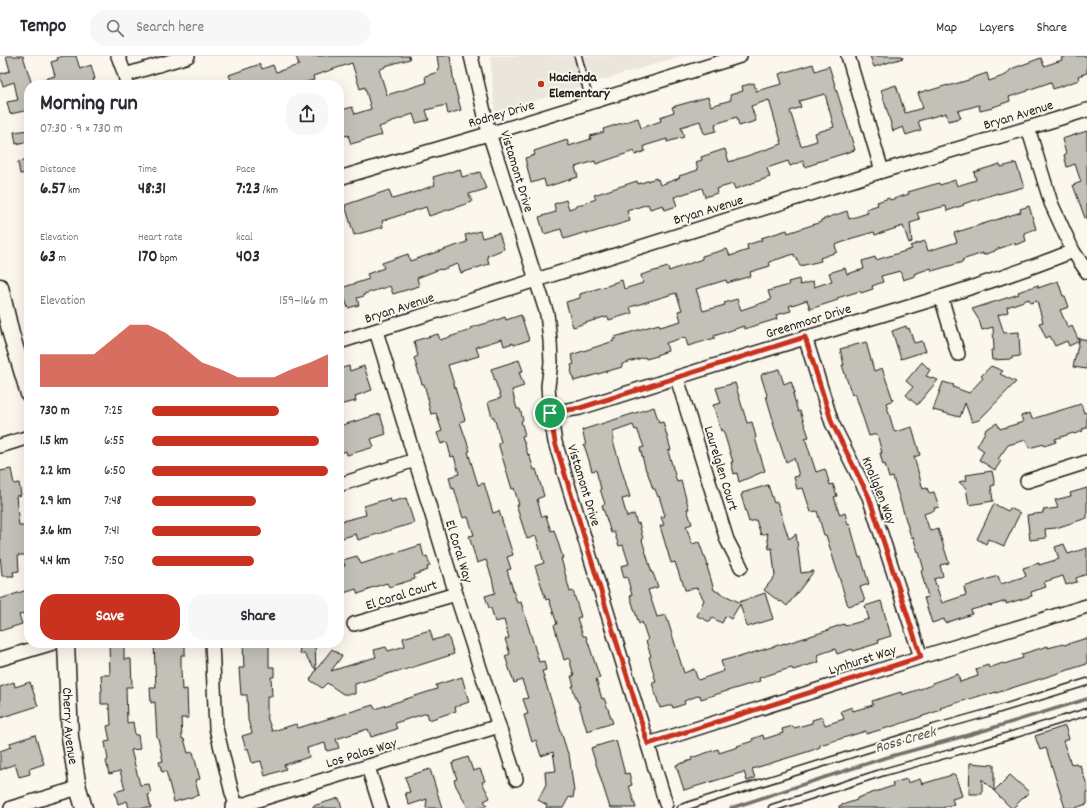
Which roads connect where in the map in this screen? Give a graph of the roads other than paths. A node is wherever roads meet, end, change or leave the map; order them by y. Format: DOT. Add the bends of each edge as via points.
graph roads {
  1 [pos="118,56"];
  2 [pos="188,56"];
  3 [pos="470,56"];
  4 [pos="578,56"];
  5 [pos="740,56"];
  6 [pos="848,56"];
  7 [pos="126,80"];
  8 [pos="590,102"];
  9 [pos="1087,110"];
  10 [pos="1028,128"];
  11 [pos="489,133"];
  12 [pos="882,171"];
  13 [pos="344,176"];
  14 [pos="1074,252"];
  15 [pos="1087,272"];
  16 [pos="536,280"];
  17 [pos="0,290"];
  18 [pos="941,297"];
  19 [pos="376,331"];
  20 [pos="805,337"];
  21 [pos="344,341"];
  22 [pos="958,354"];
  23 [pos="24,377"];
  24 [pos="677,378"];
  25 [pos="550,413"];
  26 [pos="24,439"];
  27 [pos="0,446"];
  28 [pos="415,460"];
  29 [pos="1087,462"];
  30 [pos="1027,481"];
  31 [pos="344,483"];
  32 [pos="741,567"];
  33 [pos="456,594"];
  34 [pos="1087,606"];
  35 [pos="354,624"];
  36 [pos="36,648"];
  37 [pos="66,648"];
  38 [pos="212,648"];
  39 [pos="921,657"];
  40 [pos="0,659"];
  41 [pos="1087,682"];
  42 [pos="1087,712"];
  43 [pos="499,726"];
  44 [pos="648,744"];
  45 [pos="368,767"];
  46 [pos="516,779"];
  47 [pos="78,788"];
  48 [pos="666,804"];
  49 [pos="11,808"];
  50 [pos="84,808"];
  51 [pos="235,808"];
  52 [pos="381,808"];
  53 [pos="681,808"];
  54 [pos="772,808"];
  1 -- 7 [label="street"];
  2 -- 7 [label="street"];
  3 -- 11 [label="street, Vistamont Drive"];
  4 -- 8 [label="lane"];
  5 -- 8 [label="street, Rodney Drive"];
  6 -- 12 [label="street"];
  8 -- 11 [label="street, Rodney Drive"];
  9 -- 10 [label="street, Bryan Avenue"];
  10 -- 12 [label="street, Bryan Avenue"];
  10 -- 14 [label="street" via="1051,203"];
  11 -- 13 [label="street, Rodney Drive"];
  11 -- 16 [label="street, Vistamont Drive"];
  12 -- 16 [label="street, Bryan Avenue"];
  14 -- 15 [label="street"];
  14 -- 18 [label="street, Greenmoor Drive"];
  16 -- 19 [label="street, Bryan Avenue"];
  16 -- 25 [label="street, Vistamont Drive" via="546,314 550,340"];
  17 -- 23 [label="street"];
  18 -- 20 [label="street, Greenmoor Drive"];
  18 -- 22 [label="street"];
  19 -- 21 [label="street, Bryan Avenue"];
  19 -- 28 [label="street, El Coral Way"];
  20 -- 24 [label="street, Greenmoor Drive"];
  20 -- 39 [label="street, Knollglen Way" via="832,423 869,497"];
  24 -- 25 [label="street, Greenmoor Drive" via="580,408"];
  24 -- 32 [label="street, Laurelglen Court" via="727,540"];
  25 -- 44 [label="street, Vistamont Drive" via="555,442"];
  26 -- 27 [label="street"];
  28 -- 31 [label="street"];
  28 -- 33 [label="street, El Coral Way"];
  29 -- 30 [label="street"];
  33 -- 35 [label="street, El Coral Court"];
  33 -- 43 [label="street, El Coral Way"];
  34 -- 39 [label="street, Lynhurst Way"];
  36 -- 40 [label="street"];
  37 -- 47 [label="street, Cherry Avenue" via="70,737"];
  38 -- 51 [label="street" via="216,728"];
  39 -- 44 [label="street, Lynhurst Way"];
  41 -- 53 [label="lane"];
  42 -- 54 [label="lane"];
  43 -- 45 [label="street, Los Palos Way"];
  43 -- 46 [label="street, El Coral Way"];
  44 -- 48 [label="street, Vistamont Drive"];
  45 -- 51 [label="street, Los Palos Way"];
  45 -- 52 [label="street"];
  47 -- 49 [label="street"];
  47 -- 50 [label="street, Cherry Avenue"];
}
